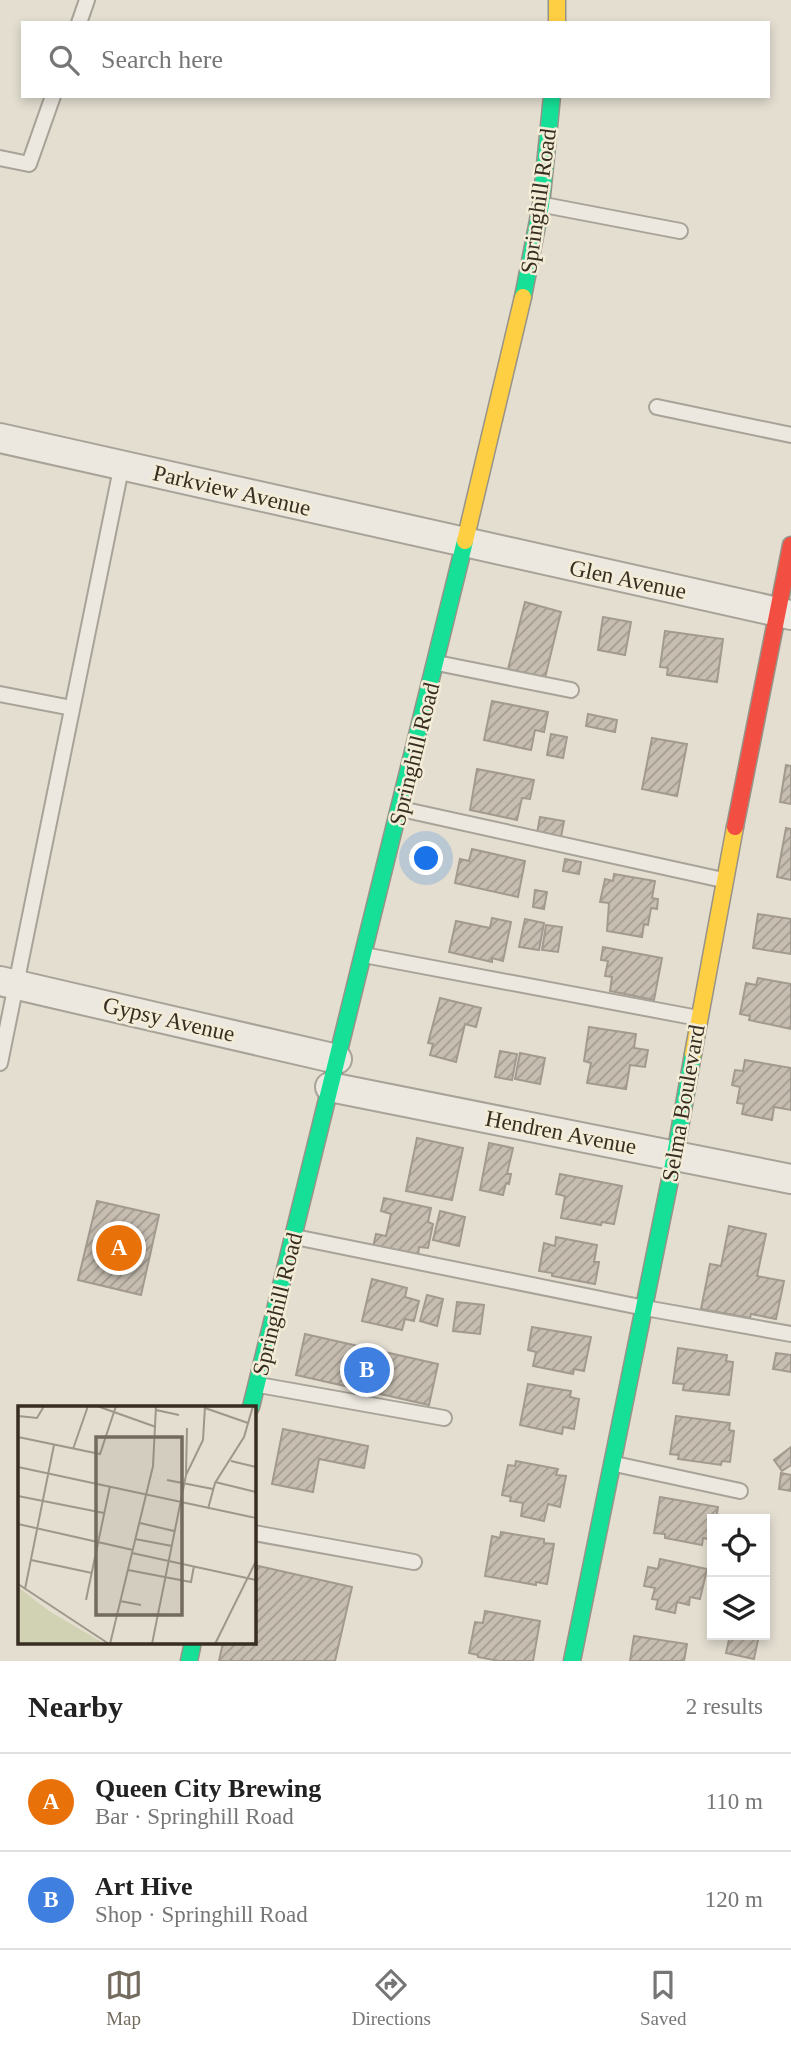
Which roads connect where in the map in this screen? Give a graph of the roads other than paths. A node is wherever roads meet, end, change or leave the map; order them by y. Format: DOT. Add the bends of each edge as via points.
graph roads {
  1 [pos="87,0"];
  2 [pos="557,0"];
  3 [pos="80,21"];
  4 [pos="557,21"];
  5 [pos="52,98"];
  6 [pos="552,98"];
  7 [pos="0,158"];
  8 [pos="541,205"];
  9 [pos="680,231"];
  10 [pos="657,407"];
  11 [pos="791,435"];
  12 [pos="0,438"];
  13 [pos="121,464"];
  14 [pos="464,543"];
  15 [pos="791,545"];
  16 [pos="784,614"];
  17 [pos="436,662"];
  18 [pos="571,690"];
  19 [pos="0,694"];
  20 [pos="72,708"];
  21 [pos="401,809"];
  22 [pos="724,880"];
  23 [pos="362,955"];
  24 [pos="8,983"];
  25 [pos="698,1018"];
  26 [pos="337,1059"];
  27 [pos="0,1063"];
  28 [pos="330,1087"];
  29 [pos="675,1155"];
  30 [pos="791,1180"];
  31 [pos="293,1237"];
  32 [pos="645,1308"];
  33 [pos="791,1334"];
  34 [pos="257,1384"];
  35 [pos="251,1406"];
  36 [pos="443,1418"];
  37 [pos="611,1464"];
  38 [pos="740,1491"];
  39 [pos="256,1533"];
  40 [pos="414,1562"];
  41 [pos="192,1644"];
  42 [pos="188,1661"];
  43 [pos="572,1661"];
  1 -- 3 [label="lane"];
  2 -- 4 [label="street"];
  5 -- 7 [label="lane" via="29,164"];
  6 -- 8 [label="street, Springhill Road"];
  8 -- 9 [label="lane"];
  8 -- 14 [label="street, Springhill Road"];
  10 -- 11 [label="lane"];
  12 -- 13 [label="street, Parkview Avenue"];
  13 -- 14 [label="street, Parkview Avenue"];
  13 -- 20 [label="lane"];
  14 -- 16 [label="street, Glen Avenue"];
  14 -- 17 [label="street, Springhill Road"];
  15 -- 16 [label="street, Selma Boulevard"];
  16 -- 22 [label="street, Selma Boulevard"];
  17 -- 18 [label="lane"];
  17 -- 21 [label="street, Springhill Road"];
  19 -- 20 [label="lane"];
  20 -- 24 [label="lane"];
  21 -- 22 [label="lane"];
  21 -- 23 [label="street, Springhill Road"];
  22 -- 25 [label="street, Selma Boulevard"];
  23 -- 25 [label="lane"];
  23 -- 26 [label="street, Springhill Road"];
  24 -- 26 [label="street, Gypsy Avenue"];
  24 -- 27 [label="lane"];
  25 -- 29 [label="street, Selma Boulevard"];
  26 -- 28 [label="street, Springhill Road"];
  28 -- 29 [label="street, Hendren Avenue"];
  28 -- 31 [label="street, Springhill Road"];
  29 -- 30 [label="street, Hendren Avenue"];
  29 -- 32 [label="street, Selma Boulevard"];
  31 -- 32 [label="lane"];
  31 -- 34 [label="street, Springhill Road"];
  32 -- 33 [label="lane"];
  32 -- 37 [label="street, Selma Boulevard"];
  34 -- 35 [label="street, Springhill Road"];
  34 -- 36 [label="lane"];
  37 -- 38 [label="lane"];
  37 -- 43 [label="street, Selma Boulevard"];
  39 -- 40 [label="lane"];
  41 -- 42 [label="street"];
}
